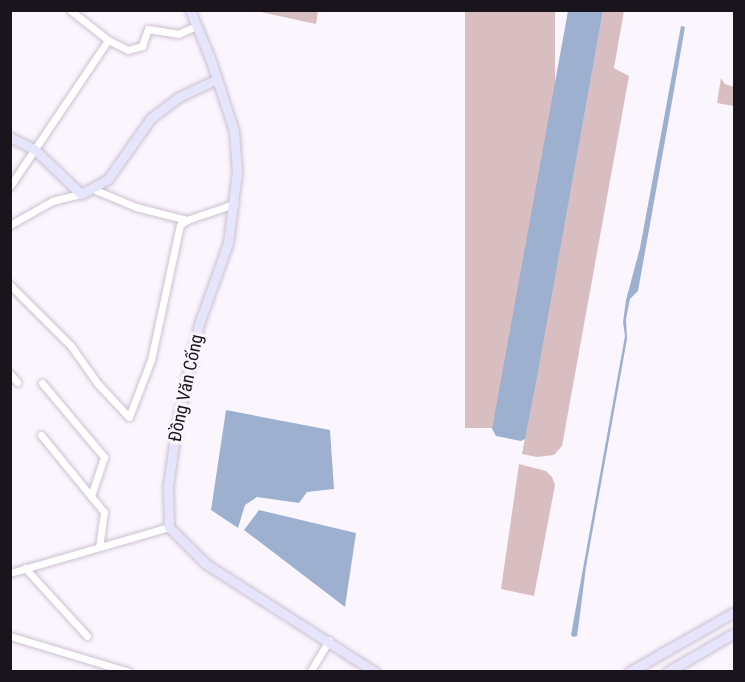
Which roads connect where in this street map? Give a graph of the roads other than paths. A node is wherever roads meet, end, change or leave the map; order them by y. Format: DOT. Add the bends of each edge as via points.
graph roads {
  1 [pos="70,10"];
  2 [pos="190,10"];
  3 [pos="196,26"];
  4 [pos="108,39"];
  5 [pos="217,79"];
  6 [pos="10,137"];
  7 [pos="35,150"];
  8 [pos="10,186"];
  9 [pos="93,189"];
  10 [pos="81,194"];
  11 [pos="234,204"];
  12 [pos="187,220"];
  13 [pos="10,225"];
  14 [pos="10,285"];
  15 [pos="10,374"];
  16 [pos="17,382"];
  17 [pos="42,383"];
  18 [pos="41,435"];
  19 [pos="91,496"];
  20 [pos="169,527"];
  21 [pos="99,546"];
  22 [pos="25,568"];
  23 [pos="10,573"];
  24 [pos="735,612"];
  25 [pos="735,633"];
  26 [pos="10,636"];
  27 [pos="87,636"];
  28 [pos="329,640"];
  29 [pos="129,672"];
  30 [pos="310,672"];
  31 [pos="375,672"];
  32 [pos="629,672"];
  33 [pos="667,672"];
  1 -- 4 [label="street"];
  2 -- 3 [label="street, Đồng Văn Cống"];
  3 -- 4 [label="street" via="178,33 148,29 141,47 126,50"];
  3 -- 5 [label="street, Đồng Văn Cống"];
  4 -- 7 [label="street"];
  5 -- 9 [label="street" via="179,97 151,118 108,179"];
  5 -- 11 [label="street, Đồng Văn Cống" via="236,145"];
  6 -- 7 [label="street"];
  7 -- 8 [label="street"];
  7 -- 10 [label="street"];
  9 -- 10 [label="street"];
  9 -- 12 [label="street" via="136,207"];
  10 -- 13 [label="street" via="52,201"];
  11 -- 12 [label="street"];
  11 -- 20 [label="street, Đồng Văn Cống" via="224,261 199,324 176,429 168,486"];
  12 -- 14 [label="street" via="180,225 152,360 129,417 98,384 71,346"];
  15 -- 16 [label="street"];
  17 -- 19 [label="street" via="104,457"];
  18 -- 19 [label="street"];
  19 -- 21 [label="street" via="104,512"];
  20 -- 21 [label="street"];
  20 -- 28 [label="street" via="206,564"];
  21 -- 22 [label="street"];
  22 -- 23 [label="street"];
  22 -- 27 [label="street"];
  24 -- 32 [label="street"];
  25 -- 33 [label="street"];
  26 -- 29 [label="street"];
  28 -- 30 [label="street"];
  28 -- 31 [label="street"];
}
